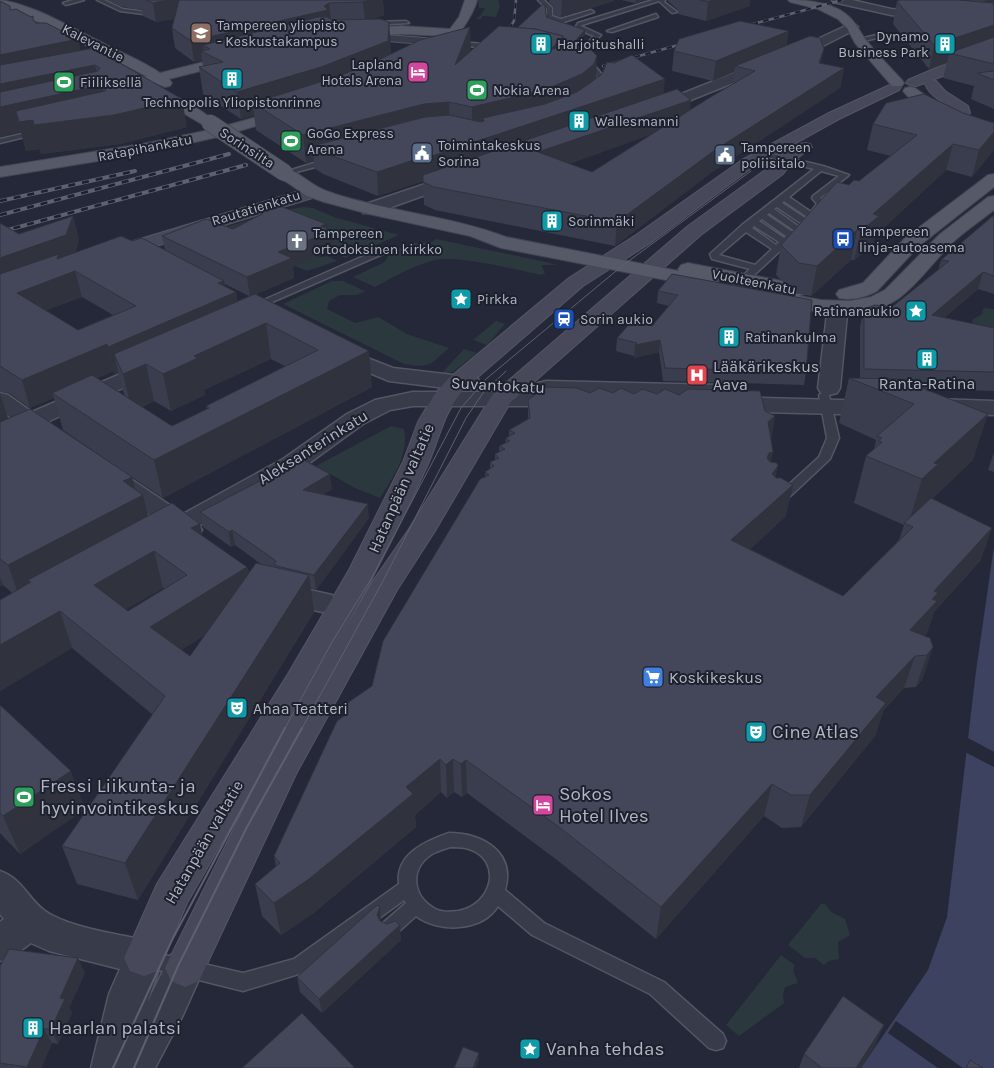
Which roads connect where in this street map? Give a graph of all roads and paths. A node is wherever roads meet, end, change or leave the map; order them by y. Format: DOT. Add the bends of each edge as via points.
graph roads {
  1 [pos="81,0"];
  2 [pos="100,0"];
  3 [pos="471,0"];
  4 [pos="541,0"];
  5 [pos="658,0"];
  6 [pos="662,0"];
  7 [pos="794,0"];
  8 [pos="799,0"];
  9 [pos="836,0"];
  10 [pos="66,3"];
  11 [pos="596,10"];
  12 [pos="854,10"];
  13 [pos="6,11"];
  14 [pos="674,12"];
  15 [pos="890,12"];
  16 [pos="168,14"];
  17 [pos="656,16"];
  18 [pos="994,22"];
  19 [pos="406,23"];
  20 [pos="852,27"];
  21 [pos="610,31"];
  22 [pos="346,33"];
  23 [pos="446,34"];
  24 [pos="880,36"];
  25 [pos="826,40"];
  26 [pos="859,40"];
  27 [pos="498,47"];
  28 [pos="584,50"];
  29 [pos="891,50"];
  30 [pos="994,52"];
  31 [pos="246,54"];
  32 [pos="413,56"];
  33 [pos="575,59"];
  34 [pos="146,77"];
  35 [pos="909,86"];
  36 [pos="591,96"];
  37 [pos="305,105"];
  38 [pos="644,114"];
  39 [pos="205,119"];
  40 [pos="994,127"];
  41 [pos="47,130"];
  42 [pos="0,141"];
  43 [pos="994,142"];
  44 [pos="767,154"];
  45 [pos="335,159"];
  46 [pos="786,159"];
  47 [pos="0,167"];
  48 [pos="20,167"];
  49 [pos="820,168"];
  50 [pos="0,172"];
  51 [pos="285,173"];
  52 [pos="470,174"];
  53 [pos="994,179"];
  54 [pos="313,192"];
  55 [pos="787,195"];
  56 [pos="994,201"];
  57 [pos="776,203"];
  58 [pos="369,209"];
  59 [pos="769,209"];
  60 [pos="813,211"];
  61 [pos="761,215"];
  62 [pos="753,221"];
  63 [pos="745,227"];
  64 [pos="795,232"];
  65 [pos="784,242"];
  66 [pos="134,246"];
  67 [pos="777,249"];
  68 [pos="382,251"];
  69 [pos="156,258"];
  70 [pos="612,258"];
  71 [pos="92,261"];
  72 [pos="652,267"];
  73 [pos="745,279"];
  74 [pos="254,314"];
  75 [pos="837,314"];
  76 [pos="326,346"];
  77 [pos="171,358"];
  78 [pos="389,374"];
  79 [pos="449,392"];
  80 [pos="508,393"];
  81 [pos="827,397"];
  82 [pos="0,400"];
  83 [pos="392,403"];
  84 [pos="994,408"];
  85 [pos="30,421"];
  86 [pos="0,434"];
  87 [pos="67,447"];
  88 [pos="98,468"];
  89 [pos="803,479"];
  90 [pos="778,486"];
  91 [pos="774,504"];
  92 [pos="181,525"];
  93 [pos="210,546"];
  94 [pos="138,549"];
  95 [pos="257,580"];
  96 [pos="322,602"];
  97 [pos="0,887"];
  98 [pos="497,894"];
  99 [pos="411,896"];
  100 [pos="30,922"];
  101 [pos="389,929"];
  102 [pos="0,944"];
  103 [pos="144,958"];
  104 [pos="185,968"];
  105 [pos="716,1042"];
  106 [pos="112,1068"];
  107 [pos="133,1068"];
  1 -- 10 [label="lane"];
  2 -- 16 [label="lane" via="122,10"];
  3 -- 23 [label="main road" via="469,9"];
  4 -- 11 [label="lane" via="550,9 549,17 561,21"];
  5 -- 28 [label="lane" via="580,24 577,27 598,35"];
  6 -- 14 [label="lane"];
  7 -- 20 [label="main road" via="842,16"];
  8 -- 12 [label="street"];
  9 -- 12 [label="main road"];
  9 -- 15 [label="street"];
  12 -- 15 [label="street"];
  12 -- 24 [label="main road"];
  13 -- 34 [label="main road, Kalevantie"];
  13 -- 34 [label="main road, Kalevantie" via="52,22"];
  15 -- 18 [label="street"];
  17 -- 21 [label="lane"];
  19 -- 22 [label="lane"];
  20 -- 25 [label="street"];
  20 -- 26 [label="main road"];
  22 -- 23 [label="main road"];
  22 -- 23 [label="lane, bridge" via="396,38"];
  23 -- 27 [label="lane"];
  23 -- 32 [label="main road"];
  24 -- 26 [label="lane"];
  24 -- 29 [label="main road"];
  25 -- 26 [label="street"];
  25 -- 38 [label="street"];
  26 -- 35 [label="main road" via="884,70 878,75 883,85"];
  30 -- 35 [label="main road, Hatanpään valtatie" via="968,63 964,69"];
  31 -- 34 [label="main road"];
  33 -- 36 [label="lane" via="598,70 602,79"];
  34 -- 39 [label="main road, Kalevantie" via="185,109"];
  35 -- 40 [label="main road"];
  35 -- 43 [label="main road" via="928,107 951,123"];
  35 -- 44 [label="main road, Hatanpään valtatie" via="802,133"];
  35 -- 46 [label="main road, Hatanpään valtatie" via="823,134"];
  37 -- 48 [label="main road, Ratapihankatu" via="217,133 147,148"];
  39 -- 51 [label="main road, Sorinsilta, bridge"];
  41 -- 42 [label="lane"];
  44 -- 46 [label="lane"];
  44 -- 70 [label="main road, Hatanpään valtatie" via="748,163"];
  45 -- 51 [label="lane"];
  46 -- 49 [label="lane"];
  46 -- 72 [label="main road, Hatanpään valtatie" via="777,170 695,230"];
  47 -- 48 [label="main road, Ratapihankatu"];
  48 -- 50 [label="main road, Ratapihankatu"];
  49 -- 55 [label="lane"];
  49 -- 60 [label="lane" via="845,175"];
  51 -- 54 [label="main road, Vuolteenkatu"];
  52 -- 58 [label="street"];
  53 -- 73 [label="main road, Vuolteenkatu" via="912,242 876,282 862,292 822,294"];
  54 -- 58 [label="main road, Vuolteenkatu"];
  54 -- 66 [label="main road, Rautatienkatu"];
  55 -- 57 [label="lane"];
  55 -- 60 [label="lane"];
  55 -- 60 [label="lane" via="802,209"];
  56 -- 73 [label="main road, Vuolteenkatu" via="947,238 892,294 869,306 824,307"];
  57 -- 59 [label="lane"];
  57 -- 60 [label="lane" via="794,215"];
  58 -- 70 [label="main road, Vuolteenkatu" via="475,232 502,242"];
  59 -- 61 [label="lane"];
  59 -- 64 [label="lane" via="787,221"];
  60 -- 64 [label="lane"];
  61 -- 62 [label="lane"];
  61 -- 64 [label="lane" via="779,227"];
  62 -- 63 [label="lane"];
  62 -- 65 [label="lane"];
  63 -- 67 [label="lane"];
  63 -- 73 [label="lane" via="714,256"];
  64 -- 65 [label="lane"];
  65 -- 67 [label="lane"];
  66 -- 69 [label="street"];
  66 -- 71 [label="main road, Rautatienkatu"];
  67 -- 73 [label="lane"];
  68 -- 74 [label="lane"];
  70 -- 72 [label="main road, Vuolteenkatu"];
  70 -- 79 [label="main road, Hatanpään valtatie" via="576,282"];
  72 -- 73 [label="main road, Vuolteenkatu"];
  72 -- 80 [label="main road, Hatanpään valtatie"];
  75 -- 81 [label="street"];
  76 -- 78 [label="street, Suvantokatu"];
  77 -- 85 [label="street"];
  78 -- 79 [label="street, Suvantokatu"];
  78 -- 83 [label="street" via="394,389"];
  79 -- 80 [label="street, Suvantokatu"];
  79 -- 83 [label="street, Aleksanterinkatu"];
  79 -- 103 [label="main road, Hatanpään valtatie" via="430,422 416,462 359,578 195,853"];
  80 -- 81 [label="street, Suvantokatu" via="543,398"];
  80 -- 104 [label="main road, Hatanpään valtatie" via="383,588 280,771"];
  81 -- 84 [label="street, Suvantokatu"];
  81 -- 89 [label="lane" via="833,438 824,459"];
  82 -- 85 [label="street"];
  83 -- 92 [label="street, Aleksanterinkatu" via="355,419 292,464"];
  85 -- 86 [label="street"];
  85 -- 87 [label="street"];
  88 -- 92 [label="street"];
  89 -- 90 [label="lane"];
  89 -- 91 [label="lane"];
  92 -- 93 [label="street"];
  92 -- 94 [label="street, Aleksanterinkatu"];
  95 -- 96 [label="street" via="270,590"];
  97 -- 100 [label="street"];
  98 -- 99 [label="lane" via="488,906 461,920 433,917 420,910"];
  98 -- 99 [label="lane" via="500,880 490,854 479,845 449,840 434,843 411,863 406,876"];
  98 -- 105 [label="lane" via="538,929 657,988"];
  99 -- 101 [label="lane"];
  99 -- 104 [label="lane" via="299,966 243,982"];
  100 -- 102 [label="street"];
  100 -- 103 [label="street" via="49,934"];
  103 -- 104 [label="lane"];
  103 -- 106 [label="street, Hatanpään valtatie" via="129,994"];
  104 -- 107 [label="street, Hatanpään valtatie"];
}
